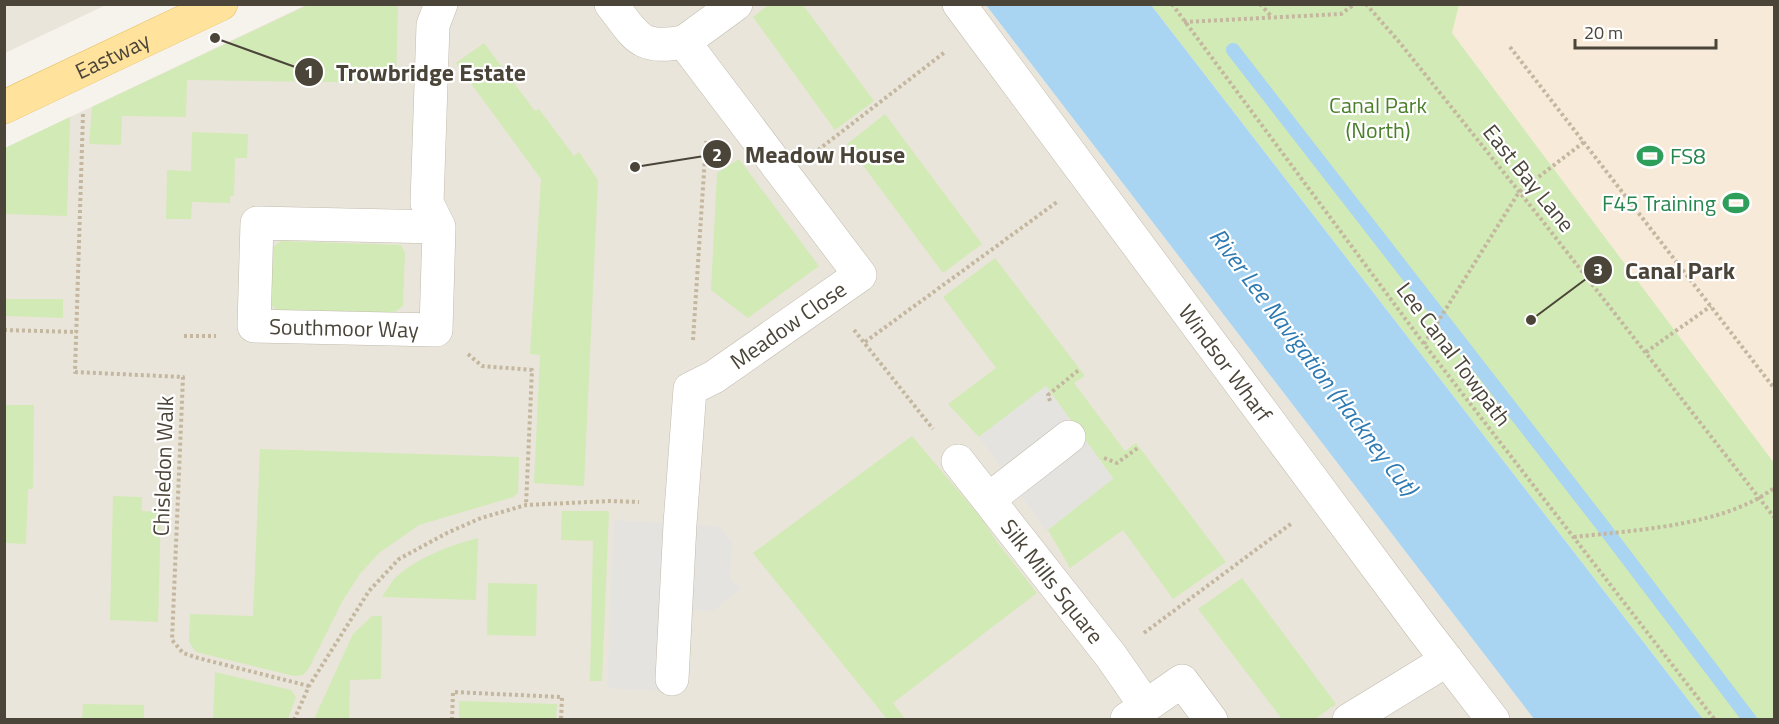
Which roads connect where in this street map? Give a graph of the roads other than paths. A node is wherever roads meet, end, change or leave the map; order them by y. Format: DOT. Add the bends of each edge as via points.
graph roads {
  1 [pos="221,4"];
  2 [pos="441,4"];
  3 [pos="610,4"];
  4 [pos="736,4"];
  5 [pos="968,16"];
  6 [pos="684,42"];
  7 [pos="4,107"];
  8 [pos="439,226"];
  9 [pos="1069,437"];
  10 [pos="958,461"];
  11 [pos="989,499"];
  12 [pos="1447,660"];
  13 [pos="672,679"];
  14 [pos="1136,712"];
  15 [pos="1211,720"];
  16 [pos="1349,720"];
  17 [pos="1492,720"];
  1 -- 7 [label="main road, Eastway"];
  2 -- 8 [label="street, Southmoor Way" via="433,25 427,203"];
  3 -- 6 [label="street" via="640,41 662,46"];
  4 -- 6 [label="street"];
  5 -- 12 [label="street, Windsor Wharf"];
  6 -- 13 [label="street, Meadow Close" via="860,275 702,383 680,524"];
  8 -- 8 [label="street, Southmoor Way" via="436,330 254,326 257,223"];
  9 -- 11 [label="street"];
  10 -- 11 [label="street, Silk Mills Square"];
  11 -- 14 [label="street, Silk Mills Square" via="1111,656"];
  12 -- 16 [label="street"];
  12 -- 17 [label="street, Windsor Wharf"];
  14 -- 15 [label="street, Silk Mills Square" via="1182,681"];
}
